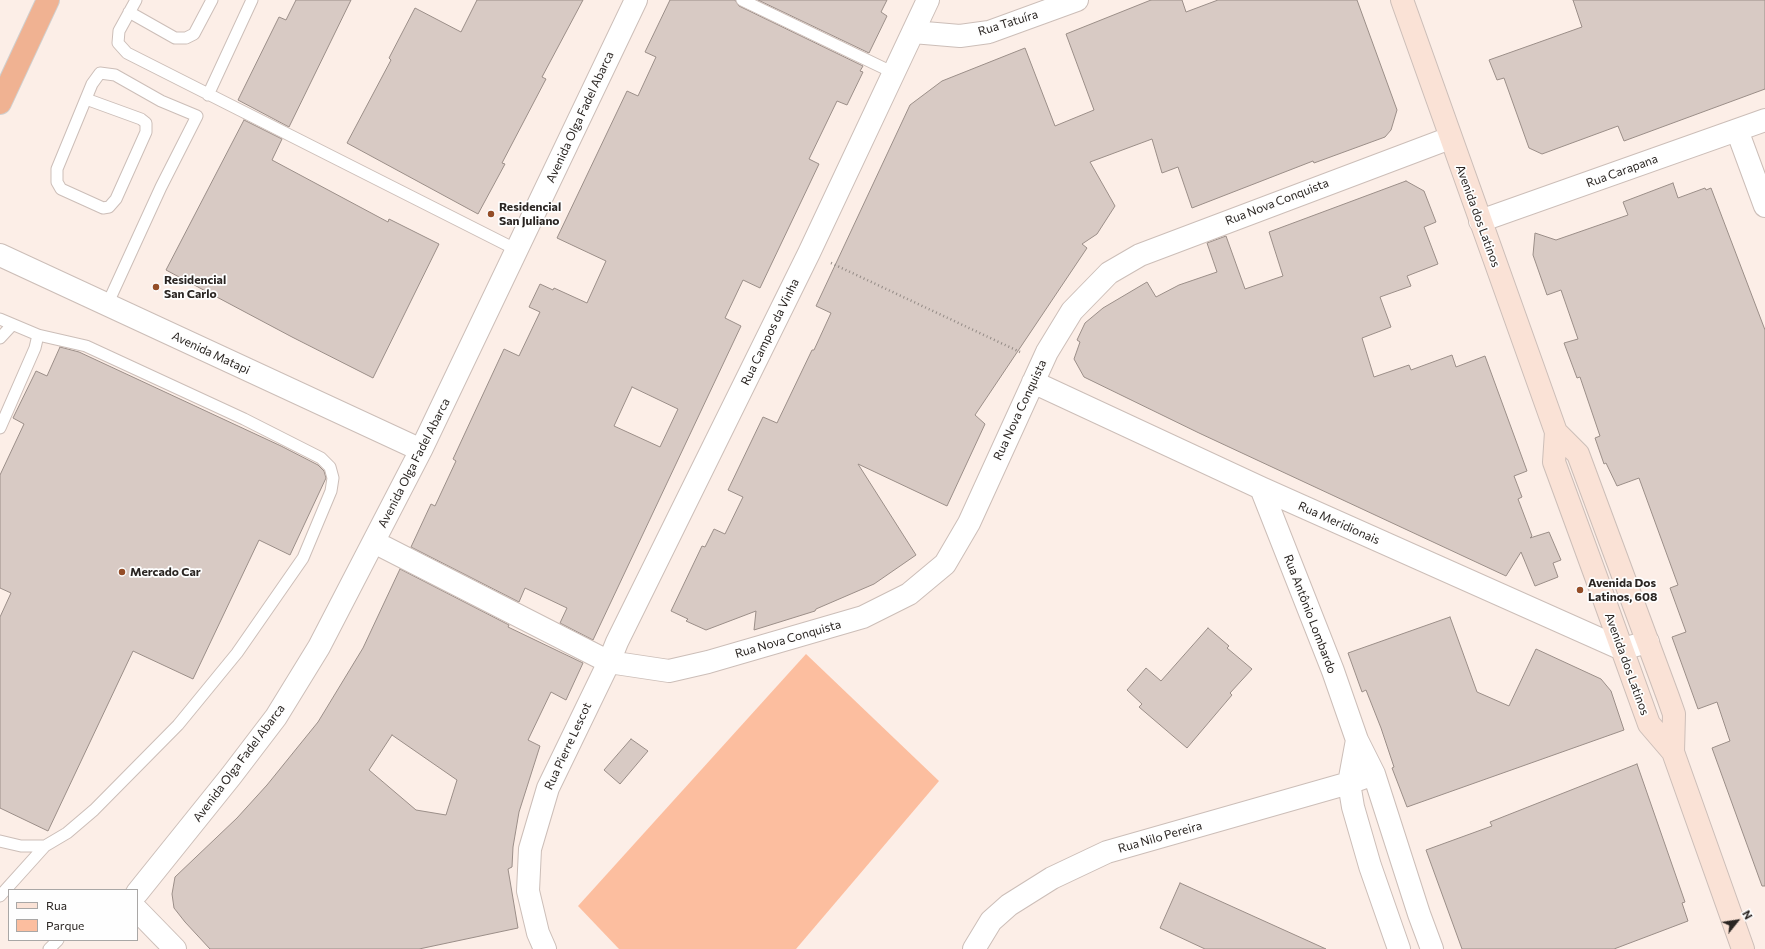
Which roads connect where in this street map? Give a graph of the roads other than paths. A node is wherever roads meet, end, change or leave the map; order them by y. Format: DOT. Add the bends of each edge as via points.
graph roads {
  1 [pos="48,0"];
  2 [pos="136,0"];
  3 [pos="212,0"];
  4 [pos="252,0"];
  5 [pos="636,0"];
  6 [pos="742,0"];
  7 [pos="928,0"];
  8 [pos="1077,0"];
  9 [pos="1402,0"];
  10 [pos="129,12"];
  11 [pos="913,32"];
  12 [pos="894,73"];
  13 [pos="208,95"];
  14 [pos="86,99"];
  15 [pos="0,103"];
  16 [pos="1765,120"];
  17 [pos="1737,130"];
  18 [pos="1450,138"];
  19 [pos="1765,206"];
  20 [pos="1480,221"];
  21 [pos="516,250"];
  22 [pos="0,255"];
  23 [pos="107,305"];
  24 [pos="0,319"];
  25 [pos="12,325"];
  26 [pos="38,335"];
  27 [pos="0,338"];
  28 [pos="1033,382"];
  29 [pos="0,428"];
  30 [pos="1556,432"];
  31 [pos="422,450"];
  32 [pos="1261,488"];
  33 [pos="374,542"];
  34 [pos="1648,642"];
  35 [pos="1622,649"];
  36 [pos="609,662"];
  37 [pos="1357,740"];
  38 [pos="1673,752"];
  39 [pos="1374,774"];
  40 [pos="1349,783"];
  41 [pos="0,840"];
  42 [pos="46,846"];
  43 [pos="138,892"];
  44 [pos="0,896"];
  45 [pos="138,911"];
  46 [pos="1419,914"];
  47 [pos="1391,926"];
  48 [pos="57,941"];
  49 [pos="49,949"];
  50 [pos="175,949"];
  51 [pos="545,949"];
  52 [pos="974,949"];
  53 [pos="1399,949"];
  54 [pos="1432,949"];
  55 [pos="1743,949"];
  1 -- 15 [label="highway"];
  2 -- 10 [label="lane"];
  3 -- 10 [label="lane" via="194,34 186,38 175,38"];
  4 -- 13 [label="lane"];
  5 -- 21 [label="street, Avenida Olga Fadel Abarca"];
  6 -- 12 [label="lane"];
  7 -- 11 [label="street, Rua Campos da Vinha"];
  8 -- 11 [label="street, Rua Tatuíra" via="989,32 960,36"];
  9 -- 18 [label="main road, Avenida dos Latinos"];
  10 -- 13 [label="lane" via="119,31 118,43 127,53"];
  11 -- 12 [label="street, Rua Campos da Vinha"];
  12 -- 36 [label="street, Rua Campos da Vinha" via="809,253 616,642"];
  13 -- 21 [label="lane"];
  14 -- 14 [label="lane" via="146,123 146,132 116,199 109,207 103,208 61,189 57,182 57,169"];
  14 -- 23 [label="lane" via="100,73 115,75 161,101 197,116"];
  16 -- 17 [label="street, Rua Carapana"];
  17 -- 19 [label="street"];
  17 -- 20 [label="street, Rua Carapana"];
  18 -- 20 [label="main road, Avenida dos Latinos"];
  18 -- 28 [label="street, Rua Nova Conquista" via="1140,255 1109,273 1072,311 1047,352"];
  20 -- 30 [label="main road, Avenida dos Latinos"];
  21 -- 31 [label="street, Avenida Olga Fadel Abarca"];
  22 -- 23 [label="street, Avenida Matapi"];
  23 -- 31 [label="street, Avenida Matapi"];
  24 -- 25 [label="lane"];
  25 -- 26 [label="lane"];
  25 -- 27 [label="lane"];
  26 -- 29 [label="lane" via="35,348"];
  26 -- 42 [label="lane" via="86,346 251,423 321,458 330,468 333,478 331,491 303,558 237,653 178,725 94,810 67,833"];
  28 -- 32 [label="street, Rua Meridionais"];
  28 -- 36 [label="street, Rua Nova Conquista" via="969,523 945,564 909,594 863,617 669,671"];
  30 -- 34 [label="main road, Avenida dos Latinos" via="1578,454"];
  30 -- 35 [label="main road, Avenida dos Latinos" via="1554,462"];
  31 -- 33 [label="street, Avenida Olga Fadel Abarca"];
  32 -- 35 [label="street, Rua Meridionais"];
  32 -- 37 [label="street, Rua Antônio Lombardo" via="1333,671"];
  33 -- 36 [label="street, Rua Nova Conquista"];
  33 -- 43 [label="street, Avenida Olga Fadel Abarca" via="319,647 276,716"];
  34 -- 35 [label="street"];
  34 -- 38 [label="main road, Avenida dos Latinos" via="1674,714"];
  35 -- 38 [label="main road, Avenida dos Latinos" via="1649,724"];
  36 -- 51 [label="street, Rua Pierre Lescot" via="548,788 530,849 528,891 538,933"];
  37 -- 39 [label="street, Rua Antônio Lombardo"];
  37 -- 40 [label="street, Rua Antônio Lombardo"];
  38 -- 55 [label="main road, Avenida dos Latinos"];
  39 -- 40 [label="street, Rua Nilo Pereira"];
  39 -- 46 [label="street, Rua Antônio Lombardo"];
  40 -- 47 [label="street, Rua Antônio Lombardo" via="1353,807 1370,866"];
  40 -- 52 [label="street, Rua Nilo Pereira" via="1107,852 1052,878 1009,905 991,921"];
  41 -- 42 [label="lane" via="21,846"];
  42 -- 44 [label="lane"];
  45 -- 50 [label="street"];
  46 -- 47 [label="street"];
  46 -- 54 [label="street, Rua Antônio Lombardo"];
  47 -- 53 [label="street, Rua Antônio Lombardo"];
  48 -- 49 [label="lane"];
}
